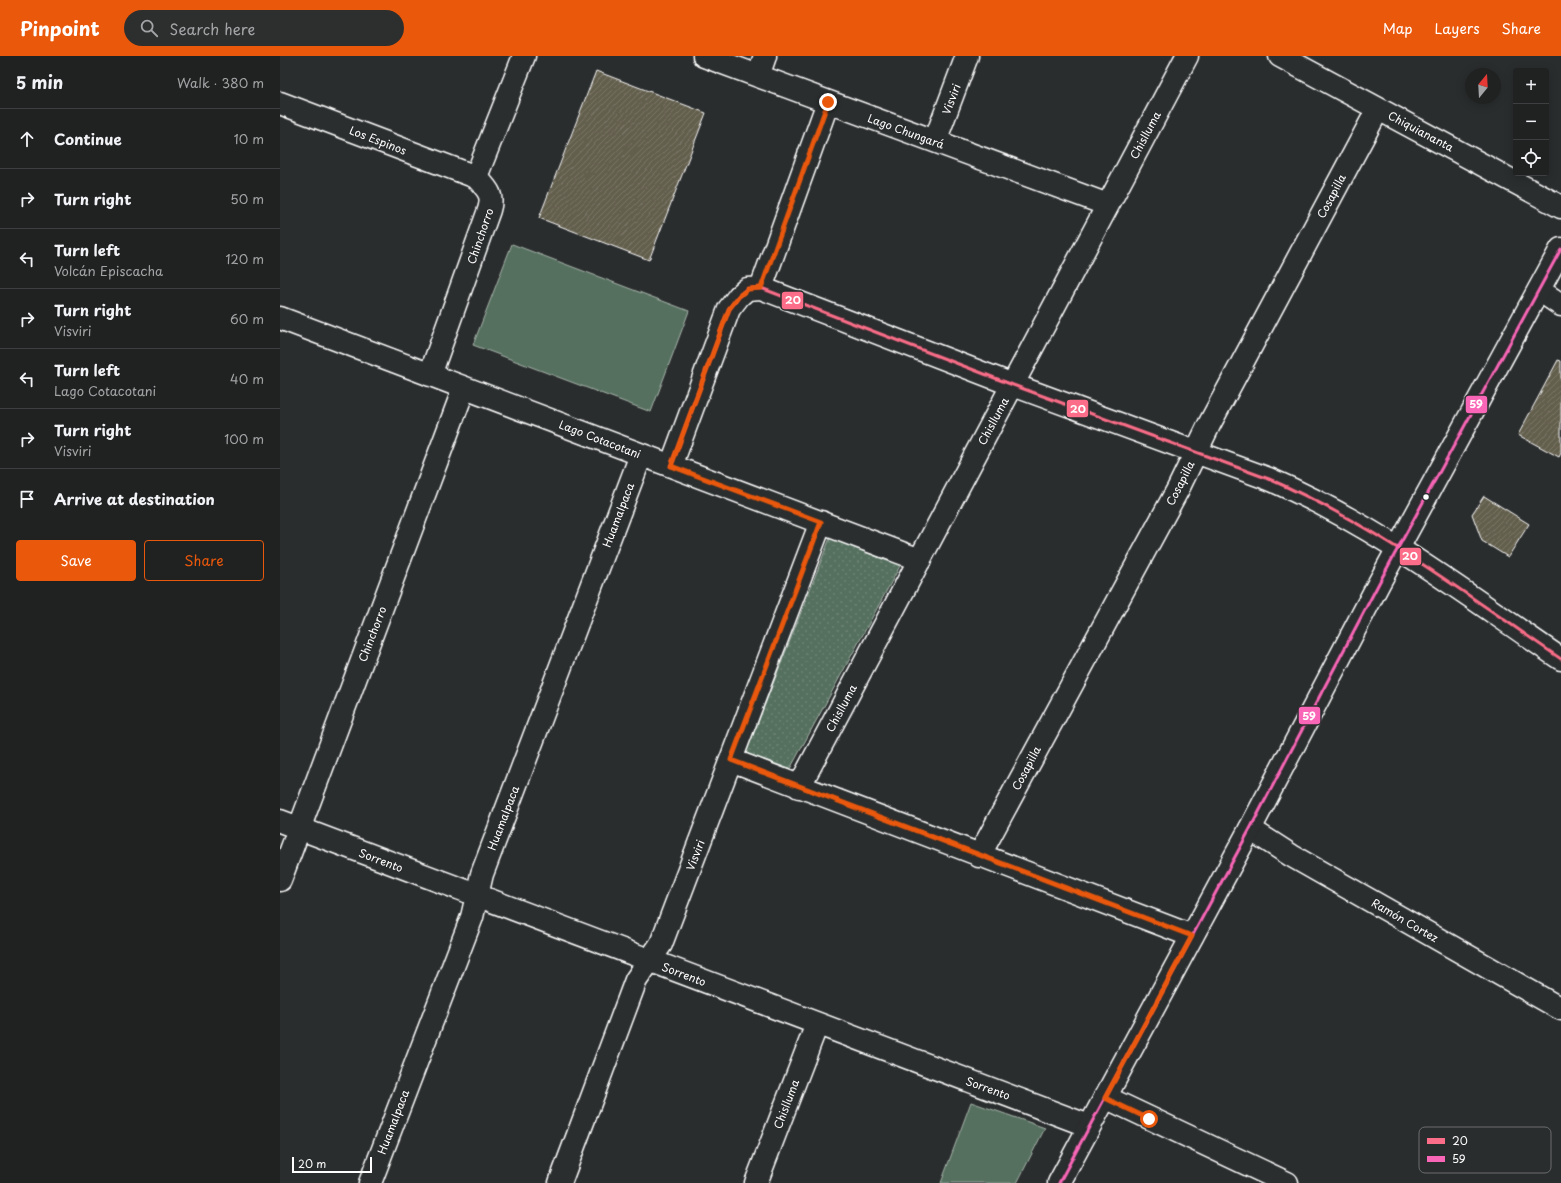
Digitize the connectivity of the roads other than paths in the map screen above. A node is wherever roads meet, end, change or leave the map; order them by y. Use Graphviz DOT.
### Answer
graph roads {
  1 [pos="524,56"];
  2 [pos="704,56"];
  3 [pos="765,56"];
  4 [pos="967,56"];
  5 [pos="1187,56"];
  6 [pos="1280,56"];
  7 [pos="758,76"];
  8 [pos="828,102"];
  9 [pos="280,103"];
  10 [pos="1378,109"];
  11 [pos="935,141"];
  12 [pos="476,177"];
  13 [pos="1108,205"];
  14 [pos="1561,207"];
  15 [pos="1561,249"];
  16 [pos="761,288"];
  17 [pos="1539,290"];
  18 [pos="1561,305"];
  19 [pos="282,324"];
  20 [pos="430,375"];
  21 [pos="1013,385"];
  22 [pos="464,388"];
  23 [pos="1195,452"];
  24 [pos="641,455"];
  25 [pos="671,466"];
  26 [pos="821,522"];
  27 [pos="1398,548"];
  28 [pos="920,560"];
  29 [pos="1561,659"];
  30 [pos="731,760"];
  31 [pos="799,787"];
  32 [pos="290,825"];
  33 [pos="1250,829"];
  34 [pos="979,856"];
  35 [pos="280,880"];
  36 [pos="477,896"];
  37 [pos="1192,936"];
  38 [pos="649,961"];
  39 [pos="1561,1009"];
  40 [pos="816,1024"];
  41 [pos="1105,1098"];
  42 [pos="1089,1126"];
  43 [pos="370,1183"];
  44 [pos="560,1183"];
  45 [pos="756,1183"];
  46 [pos="1059,1183"];
  47 [pos="1287,1183"];
  1 -- 12 [label="street"];
  2 -- 7 [label="street, Lago Chungará"];
  3 -- 7 [label="street"];
  4 -- 11 [label="street, Visviri"];
  5 -- 13 [label="street, Chislluma"];
  6 -- 10 [label="street, Chiquiananta"];
  7 -- 8 [label="street, Lago Chungará"];
  8 -- 11 [label="street, Lago Chungará"];
  8 -- 16 [label="street"];
  9 -- 12 [label="street, Los Espinos"];
  10 -- 14 [label="street, Chiquiananta"];
  10 -- 23 [label="street, Cosapilla"];
  11 -- 13 [label="street, Lago Chungará"];
  12 -- 20 [label="street, Chinchorro"];
  13 -- 21 [label="street, Chislluma"];
  15 -- 17 [label="street"];
  16 -- 21 [label="street"];
  16 -- 25 [label="street"];
  17 -- 18 [label="street"];
  17 -- 27 [label="street"];
  19 -- 20 [label="street, Lago Cotacotani"];
  20 -- 22 [label="street, Lago Cotacotani"];
  21 -- 23 [label="street"];
  21 -- 28 [label="street, Chislluma"];
  22 -- 24 [label="street, Lago Cotacotani"];
  22 -- 32 [label="street, Chinchorro"];
  23 -- 27 [label="street"];
  23 -- 34 [label="street, Cosapilla"];
  24 -- 25 [label="street, Lago Cotacotani"];
  24 -- 36 [label="street, Huamalpaca"];
  25 -- 26 [label="street, Lago Cotacotani"];
  26 -- 28 [label="street, Lago Cotacotani"];
  26 -- 30 [label="street, Visviri"];
  27 -- 29 [label="street"];
  27 -- 33 [label="street"];
  28 -- 31 [label="street, Chislluma"];
  30 -- 31 [label="street"];
  30 -- 38 [label="street, Visviri"];
  31 -- 34 [label="street"];
  32 -- 35 [label="street, Chinchorro"];
  32 -- 36 [label="street, Sorrento"];
  33 -- 37 [label="street"];
  33 -- 39 [label="street, Ramón Cortez"];
  34 -- 37 [label="street"];
  36 -- 38 [label="street, Sorrento"];
  36 -- 43 [label="street, Huamalpaca"];
  37 -- 41 [label="street"];
  38 -- 40 [label="street, Sorrento"];
  38 -- 44 [label="street, Visviri"];
  40 -- 42 [label="street, Sorrento"];
  40 -- 45 [label="street, Chislluma"];
  41 -- 42 [label="street"];
  41 -- 47 [label="street"];
  42 -- 46 [label="street"];
}
